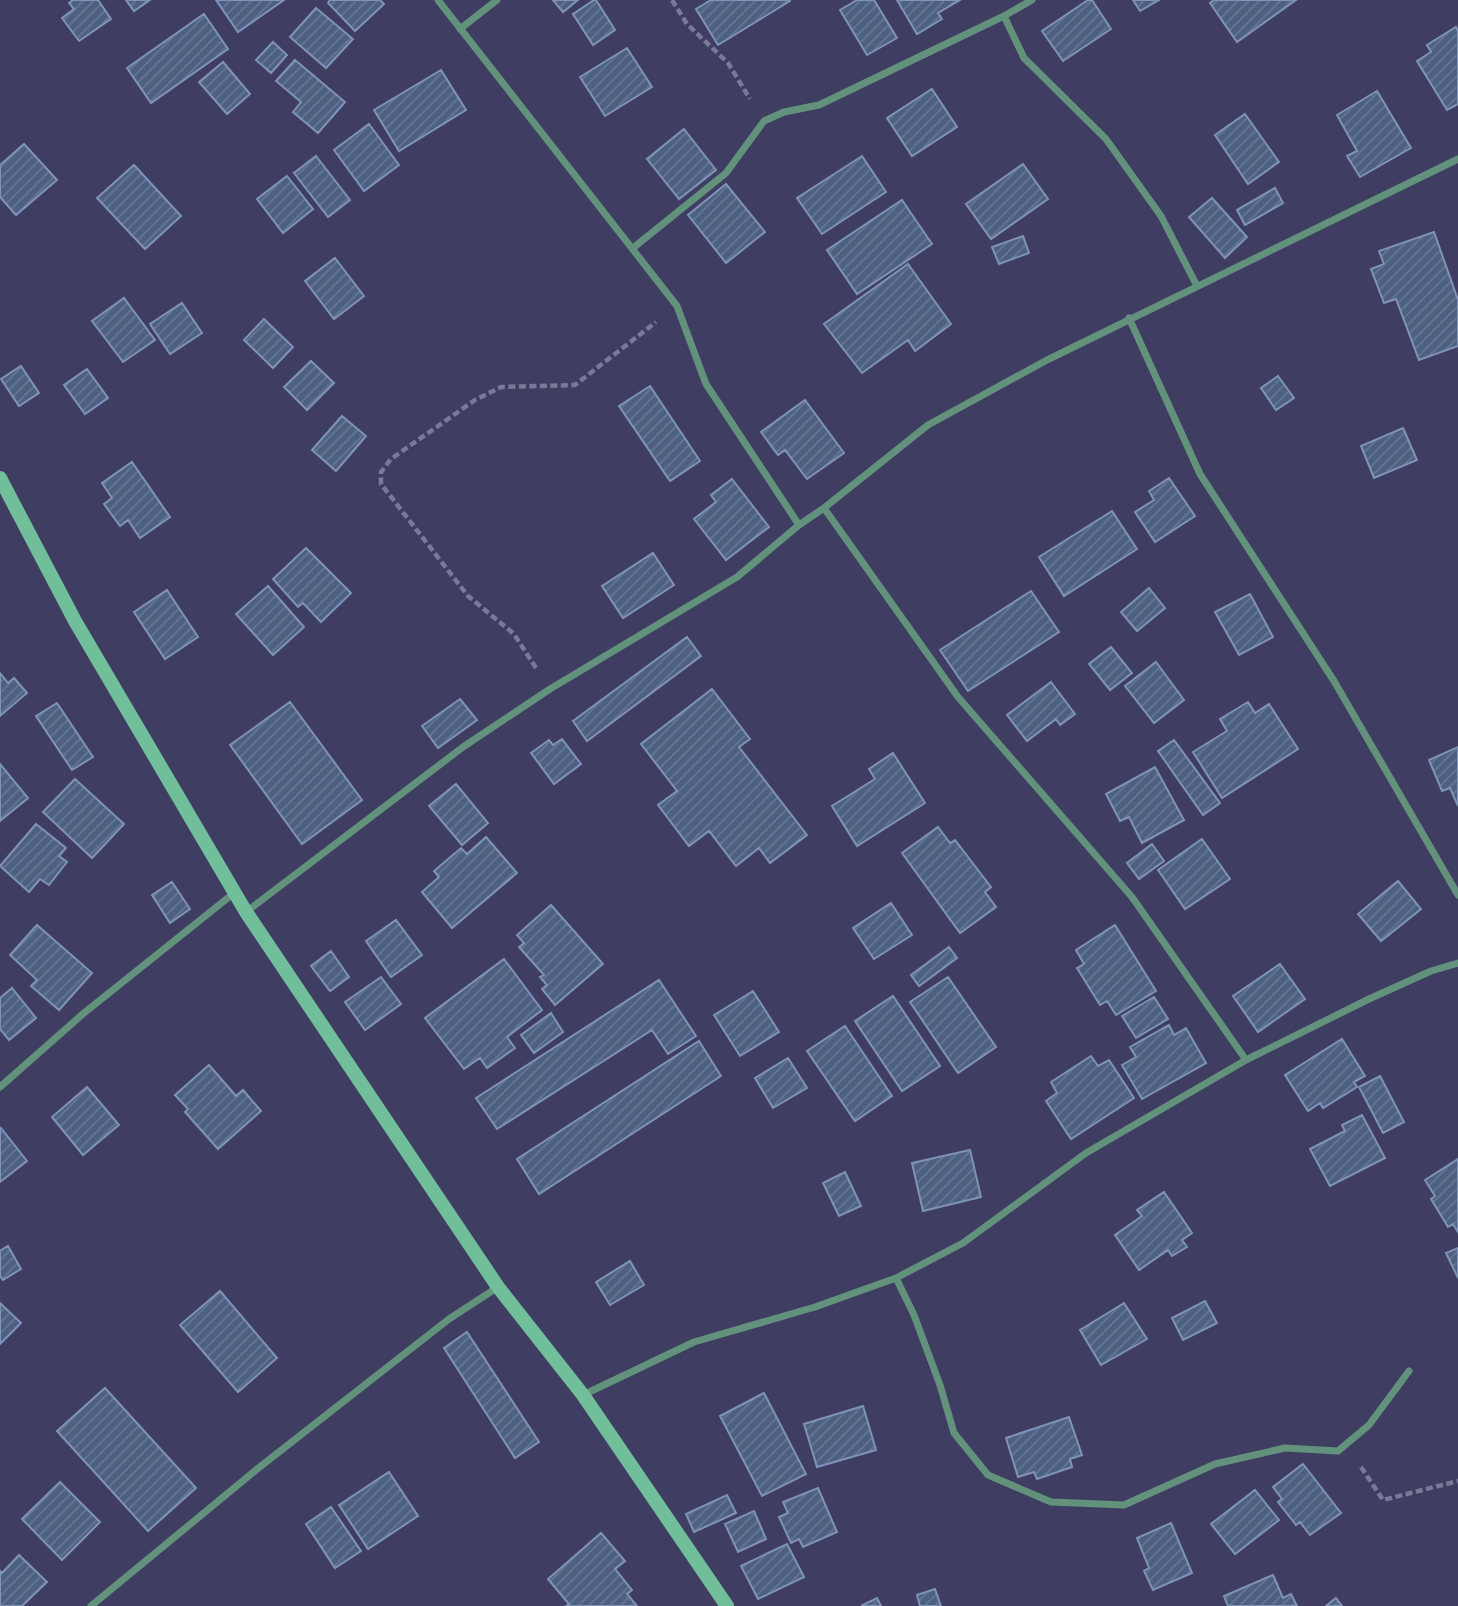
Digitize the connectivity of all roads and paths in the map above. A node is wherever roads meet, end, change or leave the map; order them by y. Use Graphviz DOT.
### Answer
graph roads {
  1 [pos="438,0"];
  2 [pos="497,0"];
  3 [pos="672,0"];
  4 [pos="1032,0"];
  5 [pos="1004,16"];
  6 [pos="460,29"];
  7 [pos="764,121"];
  8 [pos="1458,159"];
  9 [pos="633,248"];
  10 [pos="1197,286"];
  11 [pos="677,306"];
  12 [pos="1129,318"];
  13 [pos="0,478"];
  14 [pos="824,508"];
  15 [pos="799,525"];
  16 [pos="550,689"];
  17 [pos="235,892"];
  18 [pos="1458,895"];
  19 [pos="246,912"];
  20 [pos="1458,963"];
  21 [pos="1246,1060"];
  22 [pos="0,1087"];
  23 [pos="896,1278"];
  24 [pos="498,1287"];
  25 [pos="1409,1371"];
  26 [pos="583,1395"];
  27 [pos="1338,1451"];
  28 [pos="1458,1481"];
  29 [pos="91,1606"];
  30 [pos="727,1606"];
  1 -- 6 [label="street"];
  2 -- 6 [label="street"];
  3 -- 7 [label="path"];
  4 -- 5 [label="street"];
  5 -- 7 [label="street"];
  5 -- 10 [label="street"];
  6 -- 9 [label="street"];
  7 -- 9 [label="street"];
  8 -- 10 [label="street"];
  9 -- 11 [label="street"];
  10 -- 12 [label="street"];
  11 -- 15 [label="street"];
  11 -- 16 [label="path"];
  12 -- 14 [label="street"];
  12 -- 18 [label="street"];
  13 -- 17 [label="street"];
  14 -- 15 [label="street"];
  14 -- 21 [label="street"];
  15 -- 16 [label="street"];
  16 -- 19 [label="street"];
  17 -- 19 [label="street"];
  17 -- 22 [label="street"];
  19 -- 24 [label="street"];
  20 -- 21 [label="street"];
  21 -- 23 [label="street"];
  23 -- 26 [label="street"];
  23 -- 27 [label="street"];
  24 -- 26 [label="street"];
  24 -- 29 [label="street"];
  25 -- 27 [label="street"];
  26 -- 30 [label="street"];
  27 -- 28 [label="path"];
}
